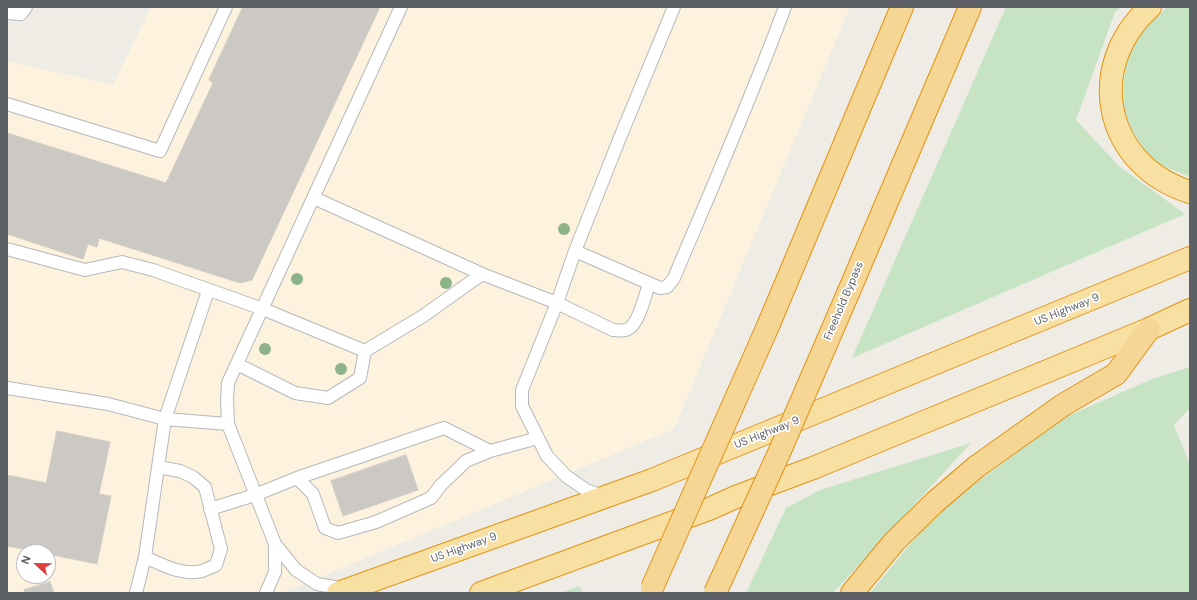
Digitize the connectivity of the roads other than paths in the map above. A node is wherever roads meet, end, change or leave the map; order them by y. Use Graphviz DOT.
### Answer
graph roads {
  1 [pos="26,7"];
  2 [pos="226,7"];
  3 [pos="401,7"];
  4 [pos="674,7"];
  5 [pos="785,7"];
  6 [pos="902,7"];
  7 [pos="970,7"];
  8 [pos="1150,7"];
  9 [pos="7,13"];
  10 [pos="7,104"];
  11 [pos="1190,192"];
  12 [pos="314,198"];
  13 [pos="7,248"];
  14 [pos="575,251"];
  15 [pos="1190,258"];
  16 [pos="482,274"];
  17 [pos="649,284"];
  18 [pos="208,291"];
  19 [pos="557,303"];
  20 [pos="263,309"];
  21 [pos="1190,311"];
  22 [pos="1149,329"];
  23 [pos="365,351"];
  24 [pos="237,364"];
  25 [pos="7,388"];
  26 [pos="164,419"];
  27 [pos="228,424"];
  28 [pos="538,438"];
  29 [pos="490,450"];
  30 [pos="158,467"];
  31 [pos="297,478"];
  32 [pos="255,495"];
  33 [pos="604,497"];
  34 [pos="210,509"];
  35 [pos="275,544"];
  36 [pos="145,557"];
  37 [pos="650,590"];
  38 [pos="343,591"];
  39 [pos="136,593"];
  40 [pos="266,593"];
  41 [pos="481,593"];
  42 [pos="715,593"];
  43 [pos="852,593"];
  1 -- 9 [label="lane"];
  2 -- 10 [label="lane"];
  3 -- 12 [label="lane"];
  4 -- 14 [label="lane"];
  5 -- 17 [label="lane"];
  6 -- 37 [label="highway, bridge"];
  7 -- 42 [label="highway, Freehold Bypass, bridge"];
  8 -- 11 [label="highway"];
  12 -- 16 [label="lane"];
  12 -- 20 [label="lane"];
  13 -- 18 [label="lane"];
  14 -- 17 [label="lane"];
  14 -- 19 [label="lane"];
  15 -- 33 [label="highway, US Highway 9"];
  16 -- 19 [label="lane"];
  16 -- 23 [label="lane"];
  17 -- 19 [label="lane"];
  18 -- 20 [label="lane"];
  18 -- 26 [label="lane"];
  19 -- 28 [label="lane"];
  20 -- 23 [label="lane"];
  20 -- 24 [label="lane"];
  21 -- 22 [label="highway"];
  22 -- 41 [label="highway"];
  22 -- 43 [label="highway"];
  23 -- 24 [label="lane"];
  24 -- 27 [label="lane"];
  25 -- 26 [label="lane"];
  26 -- 27 [label="lane"];
  26 -- 30 [label="lane"];
  27 -- 32 [label="lane"];
  28 -- 29 [label="lane"];
  28 -- 33 [label="lane"];
  29 -- 31 [label="lane"];
  29 -- 31 [label="lane"];
  30 -- 34 [label="lane"];
  30 -- 36 [label="lane"];
  31 -- 32 [label="lane"];
  32 -- 34 [label="lane"];
  32 -- 35 [label="lane"];
  33 -- 38 [label="highway, US Highway 9"];
  34 -- 36 [label="lane"];
  35 -- 38 [label="lane"];
  35 -- 40 [label="lane"];
  36 -- 39 [label="lane"];
}
